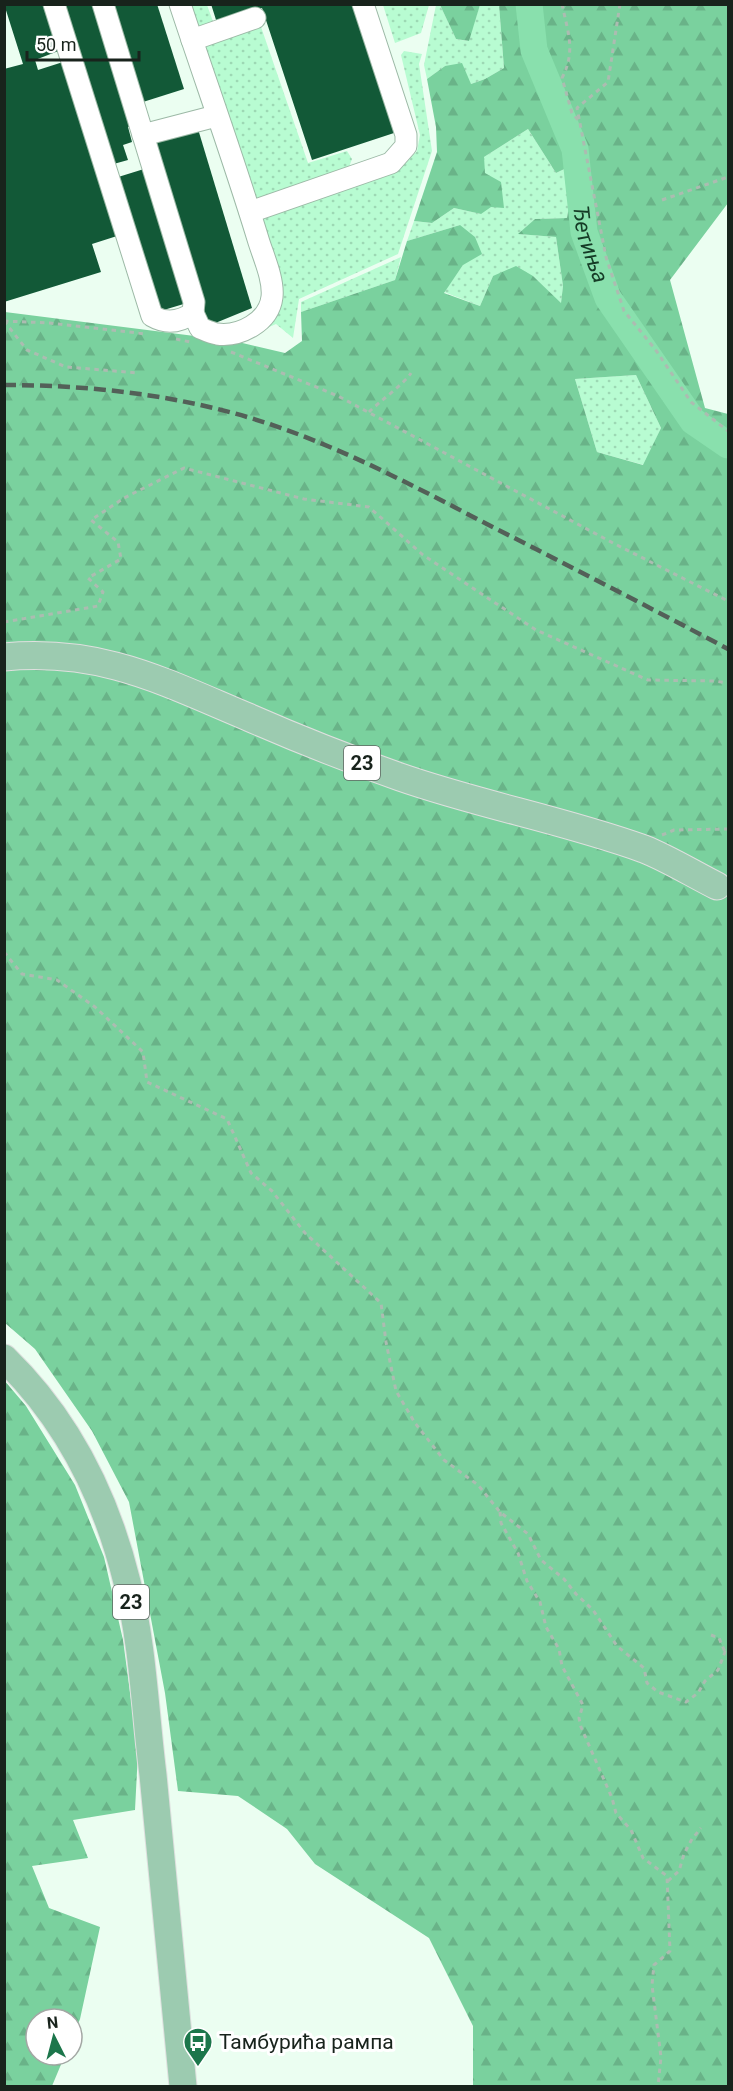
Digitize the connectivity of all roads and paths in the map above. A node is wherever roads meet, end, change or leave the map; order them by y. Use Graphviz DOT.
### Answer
graph roads {
  1 [pos="54,4"];
  2 [pos="103,4"];
  3 [pos="180,4"];
  4 [pos="363,4"];
  5 [pos="562,4"];
  6 [pos="620,4"];
  7 [pos="255,18"];
  8 [pos="192,40"];
  9 [pos="216,116"];
  10 [pos="580,122"];
  11 [pos="143,135"];
  12 [pos="729,177"];
  13 [pos="662,200"];
  14 [pos="250,212"];
  15 [pos="193,313"];
  16 [pos="4,321"];
  17 [pos="154,335"];
  18 [pos="165,336"];
  19 [pos="198,344"];
  20 [pos="230,352"];
  21 [pos="139,373"];
  22 [pos="411,373"];
  23 [pos="369,412"];
  24 [pos="729,432"];
  25 [pos="729,601"];
  26 [pos="4,622"];
  27 [pos="4,657"];
  28 [pos="729,683"];
  29 [pos="729,830"];
  30 [pos="634,846"];
  31 [pos="717,886"];
  32 [pos="4,952"];
  33 [pos="4,1358"];
  34 [pos="500,1512"];
  35 [pos="711,1635"];
  36 [pos="727,1652"];
  37 [pos="701,1828"];
  38 [pos="668,1881"];
  39 [pos="183,2086"];
  40 [pos="658,2086"];
  1 -- 15 [label="lane"];
  2 -- 11 [label="lane"];
  3 -- 8 [label="lane"];
  4 -- 14 [label="lane"];
  5 -- 10 [label="path"];
  6 -- 10 [label="path"];
  7 -- 8 [label="lane"];
  8 -- 9 [label="lane"];
  9 -- 11 [label="lane"];
  9 -- 14 [label="lane"];
  10 -- 24 [label="path"];
  11 -- 15 [label="lane"];
  12 -- 13 [label="path"];
  14 -- 15 [label="lane"];
  16 -- 17 [label="path"];
  16 -- 21 [label="path"];
  18 -- 19 [label="path"];
  20 -- 23 [label="path"];
  22 -- 23 [label="path"];
  23 -- 25 [label="path"];
  26 -- 28 [label="path"];
  27 -- 30 [label="main road, 23"];
  29 -- 30 [label="path"];
  30 -- 31 [label="main road, 23"];
  32 -- 34 [label="path"];
  33 -- 39 [label="main road, 23"];
  34 -- 36 [label="path"];
  34 -- 38 [label="path"];
  35 -- 36 [label="path"];
  37 -- 38 [label="path"];
  38 -- 40 [label="path"];
}
